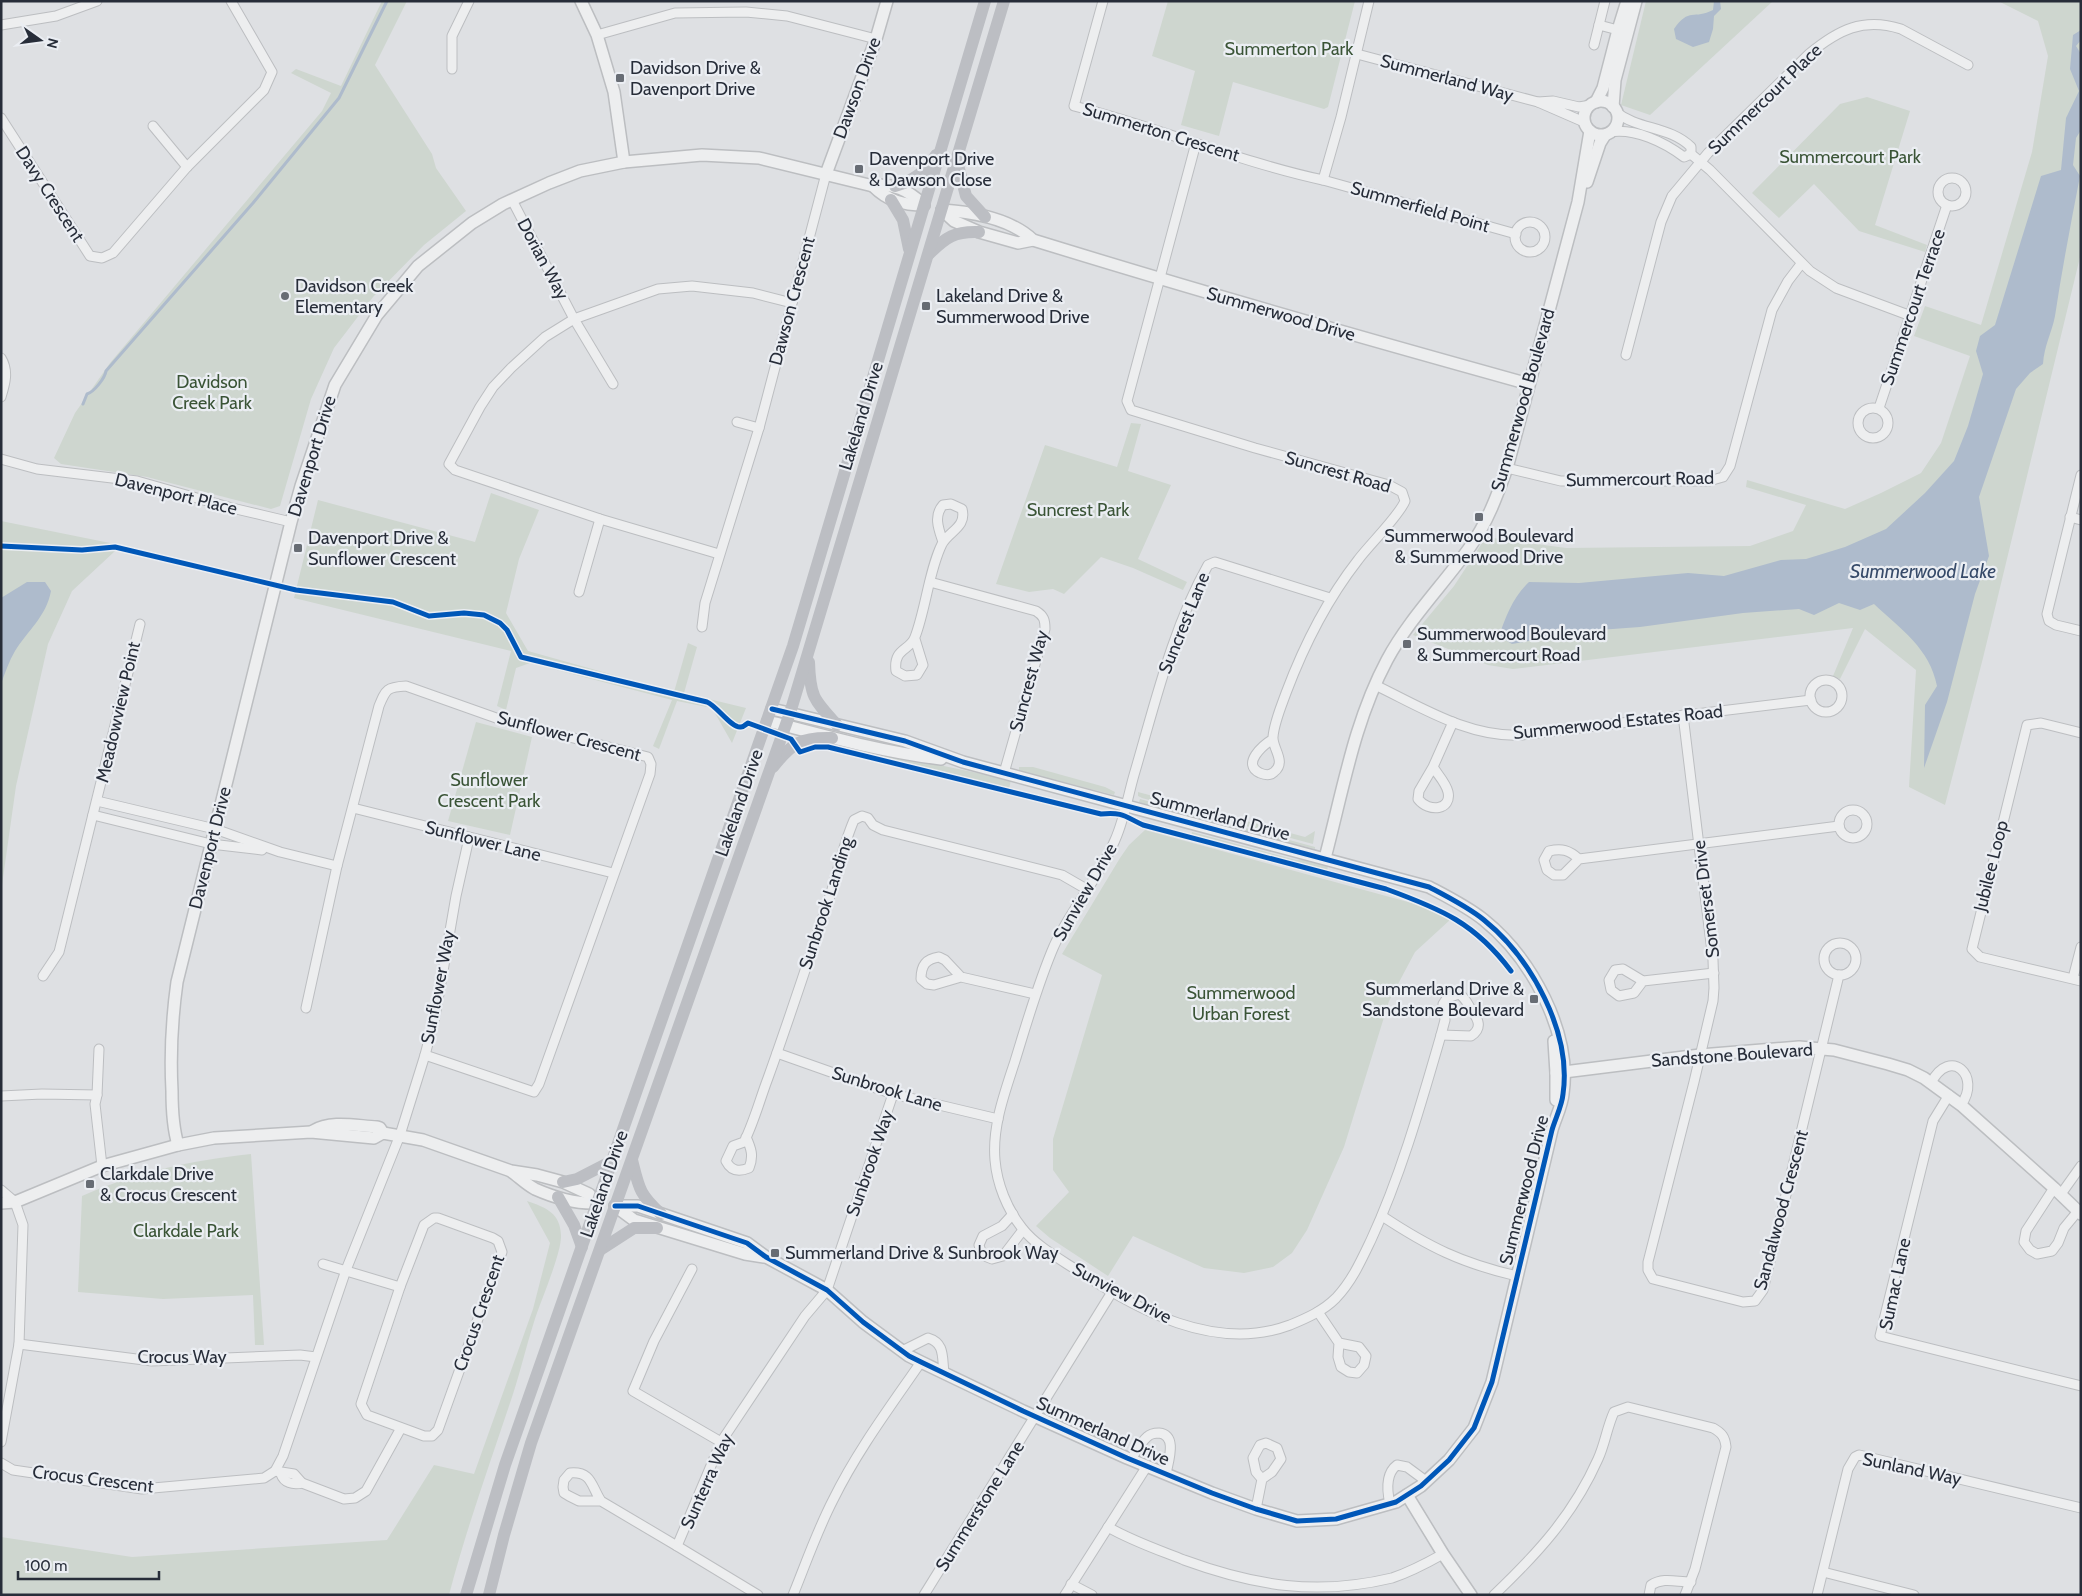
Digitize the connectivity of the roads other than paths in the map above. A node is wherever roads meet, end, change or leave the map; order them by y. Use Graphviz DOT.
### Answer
graph roads {
  1 [pos="97,1"];
  2 [pos="231,1"];
  3 [pos="469,1"];
  4 [pos="581,1"];
  5 [pos="887,1"];
  6 [pos="985,1"];
  7 [pos="1004,1"];
  8 [pos="1103,1"];
  9 [pos="1369,1"];
  10 [pos="1605,1"];
  11 [pos="1627,1"];
  12 [pos="1636,1"];
  13 [pos="80,4"];
  14 [pos="1599,24"];
  15 [pos="1,26"];
  16 [pos="1618,30"];
  17 [pos="597,35"];
  18 [pos="876,39"];
  19 [pos="1594,45"];
  20 [pos="1357,54"];
  21 [pos="1968,65"];
  22 [pos="452,69"];
  23 [pos="1538,102"];
  24 [pos="1593,103"];
  25 [pos="1615,110"];
  26 [pos="1,118"];
  27 [pos="153,126"];
  28 [pos="1587,127"];
  29 [pos="1608,134"];
  30 [pos="943,142"];
  31 [pos="1196,143"];
  32 [pos="1691,154"];
  33 [pos="956,160"];
  34 [pos="624,162"];
  35 [pos="1700,162"];
  36 [pos="937,164"];
  37 [pos="187,167"];
  38 [pos="952,173"];
  39 [pos="826,174"];
  40 [pos="1323,180"];
  41 [pos="872,186"];
  42 [pos="895,186"];
  43 [pos="937,192"];
  44 [pos="512,200"];
  45 [pos="891,200"];
  46 [pos="1578,202"];
  47 [pos="924,205"];
  48 [pos="1947,205"];
  49 [pos="942,210"];
  50 [pos="986,217"];
  51 [pos="928,222"];
  52 [pos="979,232"];
  53 [pos="1516,234"];
  54 [pos="1033,240"];
  55 [pos="910,254"];
  56 [pos="928,256"];
  57 [pos="1802,264"];
  58 [pos="1161,280"];
  59 [pos="792,303"];
  60 [pos="1911,316"];
  61 [pos="574,318"];
  62 [pos="1626,355"];
  63 [pos="1,358"];
  64 [pos="613,384"];
  65 [pos="1529,384"];
  66 [pos="1,397"];
  67 [pos="1879,408"];
  68 [pos="737,422"];
  69 [pos="759,428"];
  70 [pos="1,459"];
  71 [pos="1507,468"];
  72 [pos="2081,475"];
  73 [pos="2070,517"];
  74 [pos="600,518"];
  75 [pos="2081,520"];
  76 [pos="292,522"];
  77 [pos="943,542"];
  78 [pos="719,554"];
  79 [pos="930,582"];
  80 [pos="579,592"];
  81 [pos="1330,598"];
  82 [pos="140,624"];
  83 [pos="702,627"];
  84 [pos="2081,631"];
  85 [pos="915,639"];
  86 [pos="809,652"];
  87 [pos="1375,685"];
  88 [pos="1811,700"];
  89 [pos="770,715"];
  90 [pos="1684,715"];
  91 [pos="788,719"];
  92 [pos="1453,722"];
  93 [pos="837,725"];
  94 [pos="2081,734"];
  95 [pos="832,738"];
  96 [pos="1273,739"];
  97 [pos="963,762"];
  98 [pos="1433,767"];
  99 [pos="768,773"];
  100 [pos="1004,773"];
  101 [pos="97,801"];
  102 [pos="1125,806"];
  103 [pos="353,808"];
  104 [pos="94,815"];
  105 [pos="1838,826"];
  106 [pos="215,829"];
  107 [pos="469,838"];
  108 [pos="1699,843"];
  109 [pos="211,844"];
  110 [pos="280,852"];
  111 [pos="1325,858"];
  112 [pos="1579,859"];
  113 [pos="338,866"];
  114 [pos="613,873"];
  115 [pos="1088,890"];
  116 [pos="2081,947"];
  117 [pos="1714,973"];
  118 [pos="1839,975"];
  119 [pos="43,976"];
  120 [pos="960,977"];
  121 [pos="2077,979"];
  122 [pos="1643,981"];
  123 [pos="1035,994"];
  124 [pos="306,1008"];
  125 [pos="1441,1035"];
  126 [pos="1822,1048"];
  127 [pos="99,1049"];
  128 [pos="777,1053"];
  129 [pos="425,1055"];
  130 [pos="1700,1055"];
  131 [pos="1560,1072"];
  132 [pos="1694,1082"];
  133 [pos="1932,1083"];
  134 [pos="894,1094"];
  135 [pos="98,1095"];
  136 [pos="1,1096"];
  137 [pos="1949,1096"];
  138 [pos="1961,1105"];
  139 [pos="998,1119"];
  140 [pos="400,1135"];
  141 [pos="746,1137"];
  142 [pos="178,1146"];
  143 [pos="632,1160"];
  144 [pos="612,1161"];
  145 [pos="102,1166"];
  146 [pos="2081,1166"];
  147 [pos="511,1171"];
  148 [pos="563,1182"];
  149 [pos="615,1188"];
  150 [pos="1,1190"];
  151 [pos="2058,1191"];
  152 [pos="558,1196"];
  153 [pos="15,1202"];
  154 [pos="1,1203"];
  155 [pos="597,1203"];
  156 [pos="615,1206"];
  157 [pos="2079,1213"];
  158 [pos="661,1214"];
  159 [pos="1013,1214"];
  160 [pos="1382,1216"];
  161 [pos="599,1218"];
  162 [pos="658,1228"];
  163 [pos="1023,1230"];
  164 [pos="582,1247"];
  165 [pos="600,1250"];
  166 [pos="766,1257"];
  167 [pos="323,1264"];
  168 [pos="692,1269"];
  169 [pos="346,1270"];
  170 [pos="1517,1276"];
  171 [pos="400,1287"];
  172 [pos="826,1290"];
  173 [pos="1112,1292"];
  174 [pos="1318,1312"];
  175 [pos="1508,1314"];
  176 [pos="1340,1343"];
  177 [pos="19,1344"];
  178 [pos="902,1351"];
  179 [pos="316,1357"];
  180 [pos="921,1362"];
  181 [pos="944,1373"];
  182 [pos="2081,1386"];
  183 [pos="1036,1417"];
  184 [pos="401,1428"];
  185 [pos="1,1442"];
  186 [pos="721,1442"];
  187 [pos="1130,1459"];
  188 [pos="1,1463"];
  189 [pos="1147,1466"];
  190 [pos="278,1472"];
  191 [pos="1166,1474"];
  192 [pos="1262,1479"];
  193 [pos="1426,1481"];
  194 [pos="1407,1495"];
  195 [pos="601,1501"];
  196 [pos="1390,1504"];
  197 [pos="2081,1508"];
  198 [pos="1256,1509"];
  199 [pos="1108,1527"];
  200 [pos="678,1546"];
  201 [pos="1443,1554"];
  202 [pos="1823,1572"];
  203 [pos="1691,1582"];
  204 [pos="1072,1584"];
  205 [pos="466,1595"];
  206 [pos="489,1595"];
  207 [pos="758,1595"];
  208 [pos="793,1595"];
  209 [pos="924,1595"];
  210 [pos="1065,1595"];
  211 [pos="1092,1595"];
  212 [pos="1471,1595"];
  213 [pos="1494,1595"];
  214 [pos="1649,1595"];
  215 [pos="1685,1595"];
  216 [pos="1817,1595"];
  217 [pos="1914,1595"];
  1 -- 13 [label="street"];
  2 -- 37 [label="street, Davy Crescent"];
  3 -- 22 [label="street"];
  4 -- 17 [label="street"];
  5 -- 18 [label="street, Dawson Drive"];
  6 -- 30 [label="main road, Lakeland Drive"];
  7 -- 33 [label="main road, Lakeland Drive"];
  8 -- 31 [label="street, Summerton Crescent"];
  9 -- 20 [label="street"];
  10 -- 14 [label="street"];
  11 -- 16 [label="street"];
  12 -- 25 [label="street"];
  13 -- 15 [label="street"];
  14 -- 16 [label="street"];
  14 -- 19 [label="street"];
  16 -- 24 [label="street"];
  17 -- 18 [label="street"];
  17 -- 34 [label="street"];
  18 -- 39 [label="street, Dawson Drive"];
  20 -- 23 [label="street, Summerland Way"];
  20 -- 40 [label="street"];
  21 -- 35 [label="street, Summercourt Place"];
  23 -- 24 [label="street, Summerland Way"];
  23 -- 28 [label="street, Summerland Way"];
  24 -- 25 [label="street"];
  24 -- 28 [label="street"];
  25 -- 29 [label="street"];
  25 -- 32 [label="street"];
  26 -- 37 [label="street, Davy Crescent"];
  27 -- 37 [label="street"];
  28 -- 29 [label="street"];
  28 -- 46 [label="street, Summerwood Boulevard"];
  29 -- 32 [label="street"];
  29 -- 46 [label="street, Summerwood Boulevard"];
  30 -- 36 [label="main road, Lakeland Drive"];
  30 -- 42 [label="main road"];
  31 -- 40 [label="street, Summerton Crescent"];
  31 -- 58 [label="street"];
  32 -- 35 [label="street"];
  33 -- 38 [label="main road, Lakeland Drive"];
  33 -- 50 [label="main road"];
  34 -- 39 [label="street, Davenport Drive"];
  34 -- 44 [label="street, Davenport Drive"];
  35 -- 57 [label="street"];
  35 -- 62 [label="street, Summercourt Place"];
  36 -- 43 [label="main road"];
  36 -- 47 [label="main road, Lakeland Drive"];
  38 -- 43 [label="main road"];
  38 -- 49 [label="main road, Lakeland Drive"];
  39 -- 41 [label="street, Davenport Drive"];
  39 -- 59 [label="street, Dawson Crescent"];
  40 -- 53 [label="street, Summerfield Point"];
  41 -- 42 [label="street, Davenport Drive"];
  41 -- 45 [label="street, Davenport Drive"];
  42 -- 47 [label="street"];
  43 -- 47 [label="main road"];
  43 -- 49 [label="main road"];
  44 -- 61 [label="street, Dorian Way"];
  44 -- 76 [label="street, Davenport Drive"];
  45 -- 47 [label="street, Davenport Drive"];
  45 -- 55 [label="main road"];
  46 -- 65 [label="street, Summerwood Boulevard"];
  47 -- 51 [label="main road"];
  47 -- 55 [label="main road, Lakeland Drive"];
  48 -- 60 [label="street, Summercourt Terrace"];
  49 -- 50 [label="street, Summerwood Drive"];
  49 -- 51 [label="main road"];
  49 -- 52 [label="street, Summerwood Drive"];
  49 -- 56 [label="main road, Lakeland Drive"];
  50 -- 54 [label="street, Summerwood Drive"];
  51 -- 55 [label="main road"];
  51 -- 56 [label="main road"];
  52 -- 54 [label="street, Summerwood Drive"];
  52 -- 56 [label="main road"];
  54 -- 58 [label="street, Summerwood Drive"];
  55 -- 89 [label="main road, Lakeland Drive"];
  56 -- 86 [label="main road, Lakeland Drive"];
  57 -- 60 [label="street"];
  57 -- 71 [label="street, Summercourt Road"];
  58 -- 65 [label="street, Summerwood Drive"];
  58 -- 81 [label="street, Suncrest Road"];
  59 -- 61 [label="street, Dorian Way"];
  59 -- 69 [label="street, Dawson Crescent"];
  60 -- 67 [label="street, Summercourt Terrace"];
  61 -- 64 [label="street, Dorian Way"];
  61 -- 74 [label="street, Dorian Way"];
  63 -- 66 [label="street"];
  65 -- 71 [label="street, Summerwood Boulevard"];
  68 -- 69 [label="street"];
  69 -- 78 [label="street, Dawson Crescent"];
  70 -- 76 [label="street, Davenport Place"];
  71 -- 87 [label="street, Summerwood Boulevard"];
  72 -- 73 [label="street"];
  73 -- 75 [label="street"];
  73 -- 84 [label="street"];
  74 -- 78 [label="street"];
  74 -- 80 [label="street"];
  76 -- 106 [label="street, Davenport Drive"];
  77 -- 79 [label="street"];
  78 -- 83 [label="street, Dawson Crescent"];
  79 -- 85 [label="street"];
  79 -- 100 [label="street, Suncrest Way"];
  81 -- 96 [label="street, Suncrest Road"];
  81 -- 102 [label="street, Suncrest Lane"];
  82 -- 101 [label="street, Meadowview Point"];
  86 -- 91 [label="main road, Lakeland Drive"];
  86 -- 93 [label="main road"];
  87 -- 92 [label="street, Summerwood Estates Road"];
  87 -- 111 [label="street, Summerwood Boulevard"];
  88 -- 90 [label="street, Summerwood Estates Road"];
  89 -- 91 [label="street, Summerland Drive"];
  89 -- 144 [label="main road, Lakeland Drive"];
  90 -- 92 [label="street, Summerwood Estates Road"];
  90 -- 108 [label="street, Somerset Drive"];
  91 -- 93 [label="street, Summerland Drive"];
  91 -- 95 [label="street, Summerland Drive"];
  91 -- 99 [label="main road, Lakeland Drive"];
  92 -- 98 [label="street"];
  93 -- 97 [label="street, Summerland Drive"];
  94 -- 121 [label="street, Jubilee Loop"];
  95 -- 97 [label="street, Summerland Drive"];
  95 -- 99 [label="main road"];
  97 -- 100 [label="street, Summerland Drive"];
  99 -- 143 [label="main road, Lakeland Drive"];
  100 -- 102 [label="street, Summerland Drive"];
  101 -- 104 [label="street, Meadowview Point"];
  101 -- 106 [label="street, Meadowview Point"];
  102 -- 111 [label="street, Summerland Drive"];
  102 -- 115 [label="street, Sunview Drive"];
  103 -- 107 [label="street, Sunflower Lane"];
  103 -- 113 [label="street, Sunflower Crescent"];
  103 -- 114 [label="street, Sunflower Crescent"];
  104 -- 109 [label="street"];
  104 -- 119 [label="street, Meadowview Point"];
  105 -- 108 [label="street"];
  106 -- 109 [label="street, Davenport Drive"];
  106 -- 110 [label="street"];
  107 -- 114 [label="street, Sunflower Lane"];
  107 -- 129 [label="street, Sunflower Way"];
  108 -- 112 [label="street"];
  108 -- 117 [label="street, Somerset Drive"];
  109 -- 110 [label="street"];
  109 -- 142 [label="street, Davenport Drive"];
  110 -- 113 [label="street"];
  111 -- 131 [label="street, Summerland Drive"];
  113 -- 124 [label="street, Sunflower Crescent"];
  114 -- 129 [label="street, Sunflower Crescent"];
  115 -- 123 [label="street, Sunview Drive"];
  115 -- 128 [label="street, Sunbrook Landing"];
  116 -- 121 [label="street"];
  117 -- 122 [label="street"];
  117 -- 130 [label="street, Somerset Drive"];
  118 -- 126 [label="street"];
  120 -- 123 [label="street"];
  123 -- 139 [label="street, Sunview Drive"];
  125 -- 125 [label="street, Sunview Drive"];
  125 -- 160 [label="street, Sunview Drive"];
  126 -- 130 [label="street, Sandstone Boulevard"];
  126 -- 132 [label="street, Sandalwood Crescent"];
  126 -- 133 [label="street, Sandstone Boulevard"];
  127 -- 135 [label="street"];
  128 -- 134 [label="street, Sunbrook Lane"];
  128 -- 141 [label="street, Sunbrook Landing"];
  129 -- 140 [label="street, Sunflower Way"];
  130 -- 131 [label="street, Sandstone Boulevard"];
  130 -- 132 [label="street, Somerset Drive"];
  131 -- 170 [label="street, Summerwood Drive"];
  133 -- 137 [label="street, Sandstone Boulevard"];
  133 -- 138 [label="street"];
  134 -- 139 [label="street, Sunbrook Lane"];
  134 -- 172 [label="street, Sunbrook Way"];
  135 -- 136 [label="street"];
  135 -- 145 [label="street"];
  137 -- 138 [label="street, Sandstone Boulevard"];
  137 -- 182 [label="street, Sumac Lane"];
  138 -- 151 [label="street, Sandstone Boulevard"];
  139 -- 159 [label="street, Sunview Drive"];
  140 -- 142 [label="street"];
  140 -- 147 [label="street"];
  140 -- 169 [label="street"];
  142 -- 145 [label="street"];
  143 -- 149 [label="main road"];
  143 -- 156 [label="main road, Lakeland Drive"];
  143 -- 158 [label="main road"];
  144 -- 148 [label="main road"];
  144 -- 149 [label="main road"];
  144 -- 155 [label="main road, Lakeland Drive"];
  145 -- 153 [label="street"];
  146 -- 151 [label="street"];
  147 -- 148 [label="street"];
  147 -- 152 [label="street"];
  148 -- 155 [label="street"];
  149 -- 155 [label="main road"];
  149 -- 156 [label="main road"];
  150 -- 153 [label="street"];
  151 -- 157 [label="street, Sandstone Boulevard"];
  151 -- 157 [label="street"];
  152 -- 155 [label="street"];
  152 -- 164 [label="main road"];
  153 -- 154 [label="street"];
  153 -- 177 [label="street"];
  155 -- 161 [label="main road"];
  155 -- 164 [label="main road, Lakeland Drive"];
  156 -- 158 [label="street, Summerland Drive"];
  156 -- 161 [label="main road"];
  156 -- 162 [label="street, Summerland Drive"];
  156 -- 165 [label="main road, Lakeland Drive"];
  158 -- 166 [label="street, Summerland Drive"];
  159 -- 163 [label="street, Sunview Drive"];
  159 -- 163 [label="street"];
  160 -- 170 [label="street"];
  160 -- 174 [label="street, Sunview Drive"];
  161 -- 164 [label="main road"];
  161 -- 165 [label="main road"];
  162 -- 165 [label="main road"];
  162 -- 166 [label="street, Summerland Drive"];
  163 -- 173 [label="street, Sunview Drive"];
  164 -- 205 [label="main road, Lakeland Drive"];
  165 -- 206 [label="main road, Lakeland Drive"];
  166 -- 172 [label="street, Summerland Drive"];
  167 -- 169 [label="street"];
  168 -- 186 [label="street"];
  169 -- 171 [label="street"];
  169 -- 179 [label="street"];
  170 -- 175 [label="street, Summerwood Drive"];
  171 -- 184 [label="street, Crocus Crescent"];
  171 -- 184 [label="street, Crocus Crescent"];
  172 -- 178 [label="street, Summerland Drive"];
  172 -- 186 [label="street, Sunterra Way"];
  173 -- 174 [label="street, Sunview Drive"];
  173 -- 183 [label="street, Summerstone Lane"];
  174 -- 176 [label="street"];
  175 -- 193 [label="street, Summerland Drive"];
  177 -- 179 [label="street, Crocus Way"];
  177 -- 185 [label="street"];
  178 -- 180 [label="street, Summerland Drive"];
  178 -- 181 [label="street"];
  179 -- 190 [label="street"];
  180 -- 181 [label="street, Summerland Drive"];
  180 -- 208 [label="street"];
  181 -- 183 [label="street, Summerland Drive"];
  183 -- 187 [label="street, Summerland Drive"];
  183 -- 209 [label="street, Summerstone Lane"];
  184 -- 190 [label="street"];
  186 -- 200 [label="street, Sunterra Way"];
  187 -- 189 [label="street, Summerland Drive"];
  187 -- 191 [label="street, Summerland Drive"];
  188 -- 190 [label="street, Crocus Crescent"];
  189 -- 191 [label="street, Summerland Drive"];
  189 -- 199 [label="street"];
  191 -- 198 [label="street, Summerland Drive"];
  192 -- 198 [label="street"];
  193 -- 194 [label="street, Summerland Drive"];
  193 -- 196 [label="street"];
  194 -- 196 [label="street, Summerland Drive"];
  194 -- 201 [label="street"];
  195 -- 200 [label="street"];
  196 -- 198 [label="street, Summerland Drive"];
  197 -- 202 [label="street, Sunland Way"];
  199 -- 201 [label="street"];
  199 -- 204 [label="street"];
  200 -- 207 [label="street, Sunterra Way"];
  201 -- 212 [label="street"];
  202 -- 216 [label="street, Sunland Way"];
  202 -- 217 [label="street"];
  203 -- 213 [label="street"];
  203 -- 214 [label="street"];
  203 -- 215 [label="street"];
  204 -- 210 [label="street"];
  204 -- 211 [label="street"];
}
